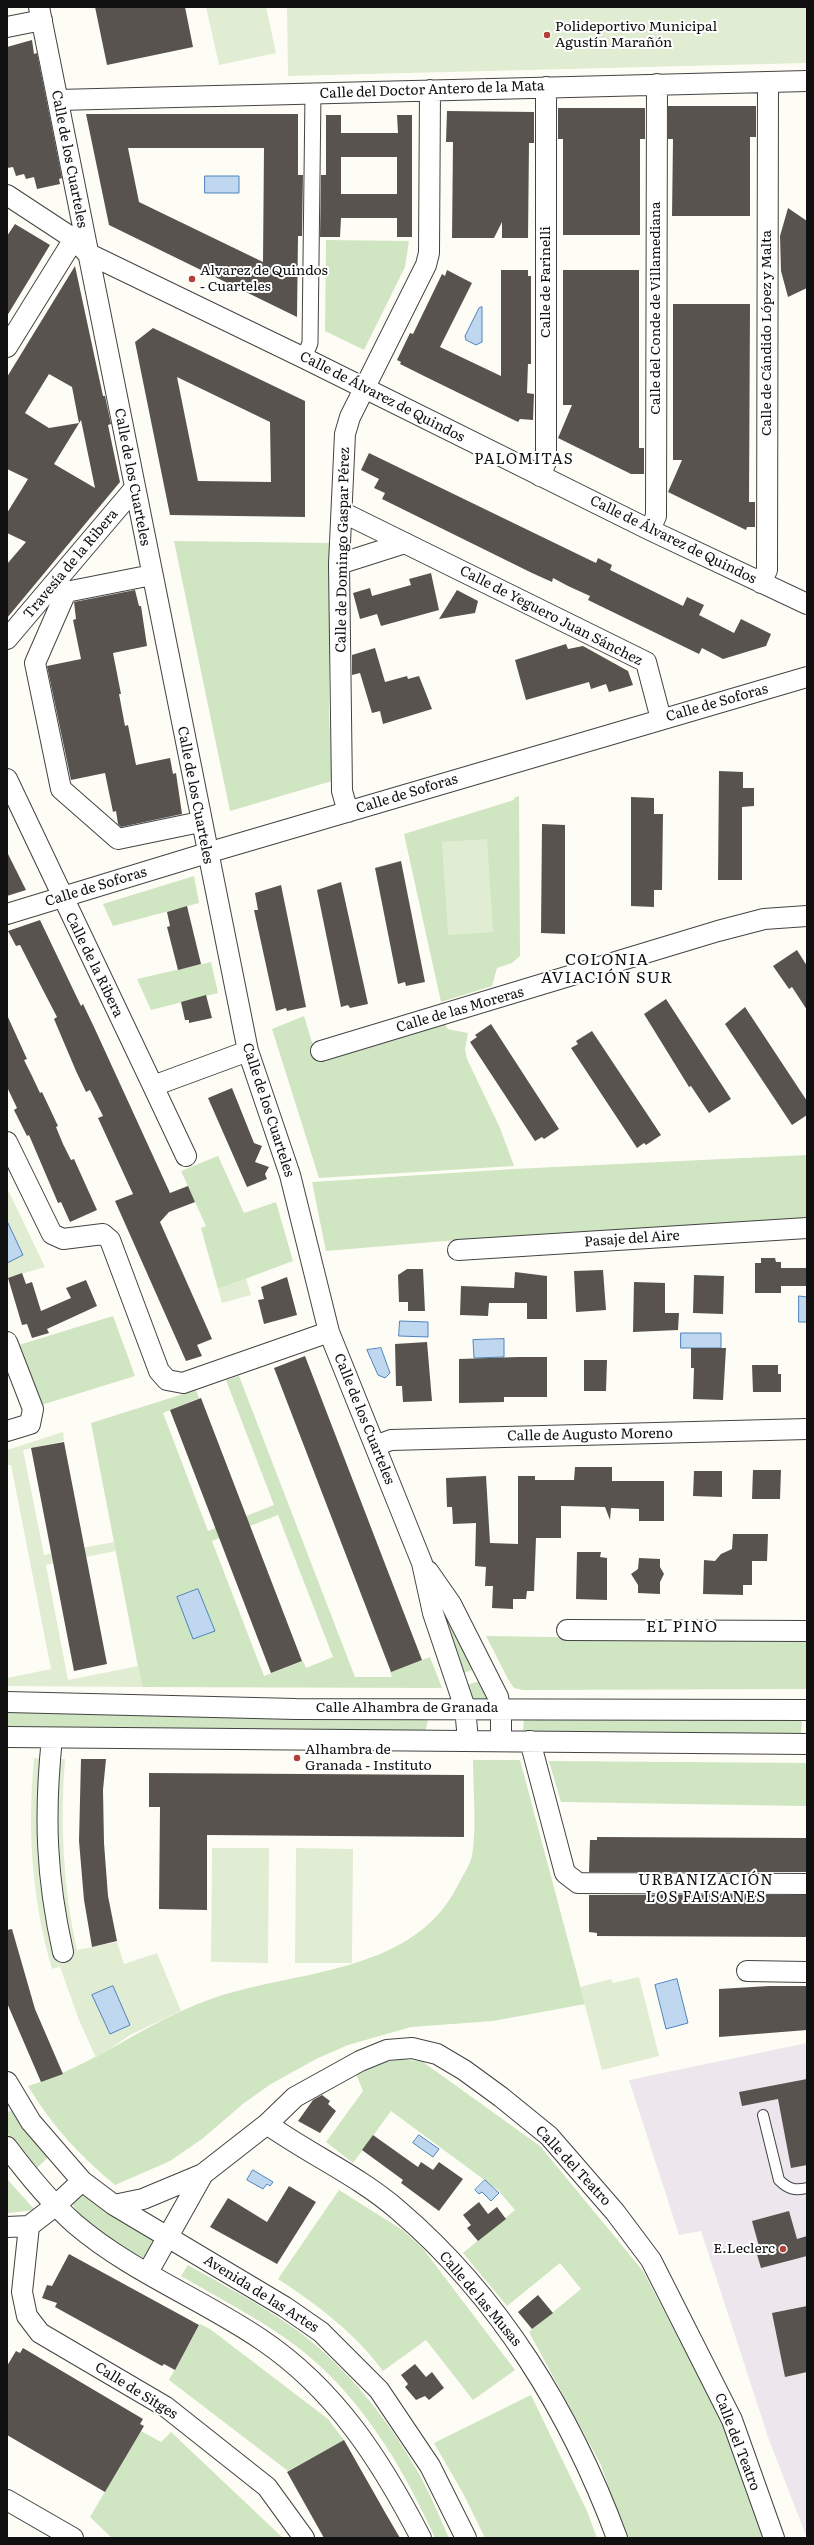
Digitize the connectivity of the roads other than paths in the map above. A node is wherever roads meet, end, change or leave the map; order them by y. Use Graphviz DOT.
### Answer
graph roads {
  1 [pos="40,13"];
  2 [pos="8,24"];
  3 [pos="807,81"];
  4 [pos="768,82"];
  5 [pos="657,84"];
  6 [pos="546,87"];
  7 [pos="430,90"];
  8 [pos="313,93"];
  9 [pos="58,100"];
  10 [pos="7,195"];
  11 [pos="81,246"];
  12 [pos="7,347"];
  13 [pos="304,358"];
  14 [pos="364,389"];
  15 [pos="540,476"];
  16 [pos="134,489"];
  17 [pos="342,512"];
  18 [pos="650,530"];
  19 [pos="405,543"];
  20 [pos="339,564"];
  21 [pos="152,575"];
  22 [pos="761,583"];
  23 [pos="807,604"];
  24 [pos="7,639"];
  25 [pos="807,677"];
  26 [pos="662,719"];
  27 [pos="7,779"];
  28 [pos="348,812"];
  29 [pos="200,822"];
  30 [pos="207,853"];
  31 [pos="62,898"];
  32 [pos="7,914"];
  33 [pos="807,916"];
  34 [pos="248,1051"];
  35 [pos="321,1051"];
  36 [pos="153,1086"];
  37 [pos="7,1142"];
  38 [pos="186,1156"];
  39 [pos="807,1228"];
  40 [pos="458,1250"];
  41 [pos="329,1332"];
  42 [pos="7,1342"];
  43 [pos="807,1430"];
  44 [pos="7,1432"];
  45 [pos="375,1446"];
  46 [pos="422,1563"];
  47 [pos="567,1630"];
  48 [pos="807,1631"];
  49 [pos="7,1702"];
  50 [pos="465,1708"];
  51 [pos="500,1708"];
  52 [pos="807,1710"];
  53 [pos="7,1737"];
  54 [pos="52,1738"];
  55 [pos="468,1740"];
  56 [pos="530,1741"];
  57 [pos="501,1742"];
  58 [pos="807,1744"];
  59 [pos="807,1884"];
  60 [pos="63,1952"];
  61 [pos="747,1971"];
  62 [pos="807,1972"];
  63 [pos="7,2082"];
  64 [pos="763,2115"];
  65 [pos="267,2124"];
  66 [pos="7,2147"];
  67 [pos="203,2174"];
  68 [pos="82,2181"];
  69 [pos="807,2188"];
  70 [pos="114,2205"];
  71 [pos="55,2206"];
  72 [pos="29,2226"];
  73 [pos="7,2227"];
  74 [pos="168,2236"];
  75 [pos="148,2272"];
  76 [pos="7,2500"];
  77 [pos="73,2538"];
  78 [pos="304,2538"];
  79 [pos="421,2538"];
  80 [pos="466,2538"];
  81 [pos="617,2538"];
  82 [pos="774,2538"];
  1 -- 2 [label="street"];
  1 -- 9 [label="street, Calle de los Cuarteles"];
  3 -- 4 [label="street, Calle del Doctor Antero de la Mata"];
  4 -- 5 [label="street, Calle del Doctor Antero de la Mata"];
  4 -- 22 [label="street, Calle de Cándido López y Malta"];
  5 -- 6 [label="street, Calle del Doctor Antero de la Mata"];
  5 -- 18 [label="street, Calle del Conde de Villamediana"];
  6 -- 7 [label="street, Calle del Doctor Antero de la Mata"];
  6 -- 15 [label="street, Calle de Farinelli"];
  7 -- 8 [label="street, Calle del Doctor Antero de la Mata"];
  7 -- 14 [label="street, Calle de Domingo Gaspar Pérez"];
  8 -- 9 [label="street, Calle del Doctor Antero de la Mata"];
  8 -- 13 [label="street"];
  9 -- 11 [label="street, Calle de los Cuarteles"];
  10 -- 11 [label="street, Calle de Álvarez de Quindos"];
  11 -- 12 [label="street"];
  11 -- 13 [label="street, Calle de Álvarez de Quindos"];
  11 -- 16 [label="street, Calle de los Cuarteles"];
  13 -- 14 [label="street, Calle de Álvarez de Quindos"];
  14 -- 15 [label="street, Calle de Álvarez de Quindos"];
  14 -- 17 [label="street, Calle de Domingo Gaspar Pérez"];
  15 -- 18 [label="street, Calle de Álvarez de Quindos"];
  16 -- 21 [label="street, Calle de los Cuarteles"];
  16 -- 24 [label="street, Travesía de la Ribera"];
  17 -- 19 [label="street, Calle de Yeguero Juan Sánchez"];
  17 -- 20 [label="street, Calle de Domingo Gaspar Pérez"];
  18 -- 22 [label="street, Calle de Álvarez de Quindos"];
  19 -- 20 [label="street"];
  19 -- 26 [label="street, Calle de Yeguero Juan Sánchez"];
  20 -- 28 [label="street, Calle de Domingo Gaspar Pérez"];
  21 -- 29 [label="street, Calle de los Cuarteles"];
  21 -- 29 [label="street, Travesía de la Ribera"];
  22 -- 23 [label="street, Calle de Álvarez de Quindos"];
  25 -- 26 [label="street, Calle de Soforas"];
  26 -- 28 [label="street, Calle de Soforas"];
  27 -- 31 [label="street, Calle de la Ribera"];
  28 -- 30 [label="street, Calle de Soforas"];
  29 -- 30 [label="street, Calle de los Cuarteles"];
  30 -- 31 [label="street, Calle de Soforas"];
  30 -- 34 [label="street, Calle de los Cuarteles"];
  31 -- 32 [label="street, Calle de Soforas"];
  31 -- 36 [label="street, Calle de la Ribera"];
  33 -- 35 [label="street, Calle de las Moreras"];
  34 -- 36 [label="street"];
  34 -- 41 [label="street, Calle de los Cuarteles"];
  36 -- 38 [label="street, Calle de la Ribera"];
  37 -- 41 [label="street"];
  39 -- 40 [label="street, Pasaje del Aire"];
  41 -- 45 [label="street, Calle de los Cuarteles"];
  42 -- 44 [label="street"];
  43 -- 45 [label="street, Calle de Augusto Moreno"];
  45 -- 46 [label="street, Calle de los Cuarteles"];
  46 -- 50 [label="street, Calle de los Cuarteles"];
  46 -- 51 [label="street, Calle de los Cuarteles"];
  47 -- 48 [label="street"];
  49 -- 50 [label="street, Calle Alhambra de Granada"];
  50 -- 51 [label="street, Calle Alhambra de Granada"];
  50 -- 55 [label="street, Calle de los Cuarteles"];
  51 -- 52 [label="street, Calle Alhambra de Granada"];
  51 -- 57 [label="street, Calle de los Cuarteles"];
  53 -- 54 [label="street"];
  54 -- 55 [label="street"];
  54 -- 60 [label="street"];
  55 -- 57 [label="street"];
  56 -- 57 [label="street"];
  56 -- 58 [label="street"];
  56 -- 59 [label="street"];
  61 -- 62 [label="street"];
  63 -- 68 [label="street, Avenida de las Artes"];
  64 -- 69 [label="lane"];
  65 -- 67 [label="street, Calle del Teatro"];
  65 -- 81 [label="street, Calle de las Musas"];
  65 -- 82 [label="street, Calle del Teatro"];
  66 -- 71 [label="street"];
  67 -- 70 [label="street, Calle del Teatro"];
  67 -- 74 [label="street, Calle del Teatro"];
  68 -- 70 [label="street, Avenida de las Artes"];
  68 -- 71 [label="street"];
  70 -- 74 [label="street, Avenida de las Artes"];
  71 -- 72 [label="street"];
  71 -- 75 [label="street"];
  72 -- 73 [label="street"];
  72 -- 78 [label="street, Calle de Sitges"];
  74 -- 75 [label="street"];
  74 -- 80 [label="street, Avenida de las Artes"];
  75 -- 79 [label="street"];
  76 -- 77 [label="street"];
}
